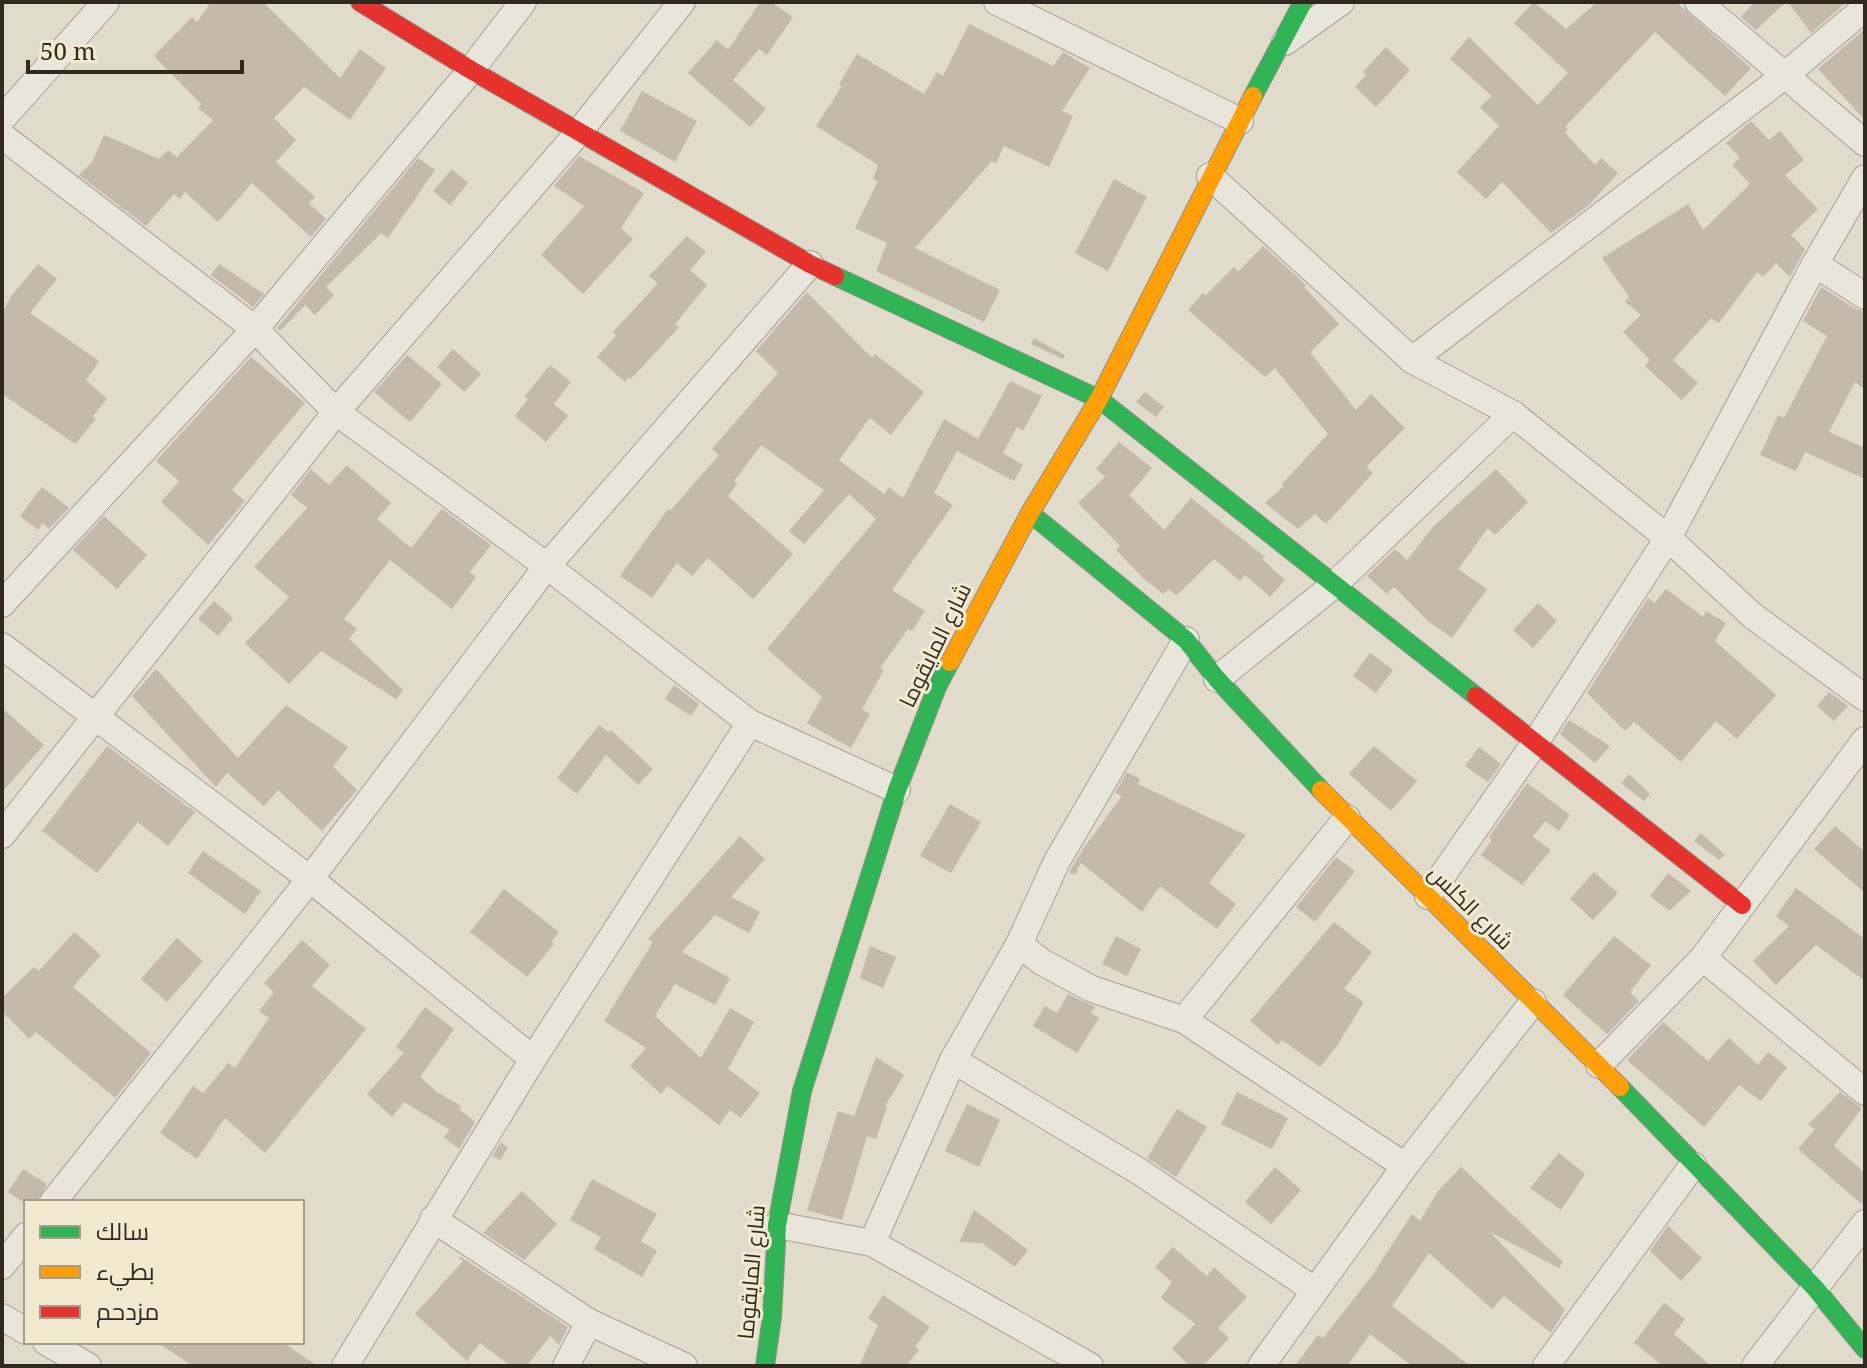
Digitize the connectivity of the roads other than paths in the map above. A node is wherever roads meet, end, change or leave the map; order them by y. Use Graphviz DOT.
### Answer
graph roads {
  1 [pos="106,2"];
  2 [pos="360,2"];
  3 [pos="523,2"];
  4 [pos="682,2"];
  5 [pos="997,2"];
  6 [pos="1303,2"];
  7 [pos="1341,2"];
  8 [pos="1698,2"];
  9 [pos="1865,8"];
  10 [pos="1279,46"];
  11 [pos="471,70"];
  12 [pos="1784,76"];
  13 [pos="2,119"];
  14 [pos="1240,121"];
  15 [pos="579,132"];
  16 [pos="2,136"];
  17 [pos="1865,143"];
  18 [pos="1210,176"];
  19 [pos="1865,178"];
  20 [pos="810,264"];
  21 [pos="1815,264"];
  22 [pos="1865,296"];
  23 [pos="255,329"];
  24 [pos="1412,360"];
  25 [pos="1099,399"];
  26 [pos="336,412"];
  27 [pos="1513,414"];
  28 [pos="1030,513"];
  29 [pos="1668,538"];
  30 [pos="547,566"];
  31 [pos="1334,585"];
  32 [pos="2,604"];
  33 [pos="1186,640"];
  34 [pos="2,646"];
  35 [pos="1217,679"];
  36 [pos="1865,698"];
  37 [pos="94,717"];
  38 [pos="750,723"];
  39 [pos="1865,740"];
  40 [pos="1535,743"];
  41 [pos="897,790"];
  42 [pos="1347,818"];
  43 [pos="2,835"];
  44 [pos="310,879"];
  45 [pos="1428,896"];
  46 [pos="1742,905"];
  47 [pos="1019,944"];
  48 [pos="1703,958"];
  49 [pos="1533,1002"];
  50 [pos="1184,1020"];
  51 [pos="533,1059"];
  52 [pos="953,1060"];
  53 [pos="1599,1065"];
  54 [pos="1865,1092"];
  55 [pos="1693,1165"];
  56 [pos="1405,1166"];
  57 [pos="55,1200"];
  58 [pos="433,1219"];
  59 [pos="1865,1223"];
  60 [pos="777,1225"];
  61 [pos="24,1238"];
  62 [pos="872,1243"];
  63 [pos="2,1266"];
  64 [pos="1815,1288"];
  65 [pos="1314,1290"];
  66 [pos="2,1317"];
  67 [pos="589,1322"];
  68 [pos="24,1330"];
  69 [pos="50,1344"];
  70 [pos="1865,1349"];
  71 [pos="88,1366"];
  72 [pos="345,1366"];
  73 [pos="566,1366"];
  74 [pos="684,1366"];
  75 [pos="765,1366"];
  76 [pos="1090,1366"];
  77 [pos="1261,1366"];
  78 [pos="1546,1366"];
  79 [pos="1755,1366"];
  1 -- 13 [label="street"];
  2 -- 11 [label="street"];
  3 -- 11 [label="street"];
  4 -- 15 [label="street"];
  5 -- 14 [label="street"];
  6 -- 10 [label="street, شارع المايقوما"];
  7 -- 10 [label="street"];
  8 -- 12 [label="street"];
  9 -- 12 [label="street"];
  10 -- 14 [label="street, شارع المايقوما"];
  11 -- 15 [label="street"];
  11 -- 23 [label="street"];
  12 -- 17 [label="street"];
  12 -- 24 [label="street"];
  14 -- 18 [label="street, شارع المايقوما"];
  15 -- 20 [label="street"];
  15 -- 26 [label="street"];
  16 -- 23 [label="street"];
  18 -- 24 [label="street"];
  18 -- 25 [label="street, شارع المايقوما"];
  19 -- 21 [label="street"];
  20 -- 25 [label="street"];
  20 -- 30 [label="street"];
  21 -- 22 [label="street"];
  21 -- 29 [label="street"];
  23 -- 26 [label="street"];
  23 -- 32 [label="street"];
  24 -- 27 [label="street"];
  25 -- 28 [label="street, شارع المايقوما"];
  25 -- 31 [label="street"];
  26 -- 30 [label="street"];
  26 -- 37 [label="street"];
  27 -- 29 [label="street"];
  27 -- 31 [label="street"];
  28 -- 33 [label="street, شارع الكلس"];
  28 -- 41 [label="street, شارع المايقوما"];
  29 -- 36 [label="street"];
  29 -- 40 [label="street"];
  30 -- 38 [label="street"];
  30 -- 44 [label="street"];
  31 -- 35 [label="street"];
  31 -- 40 [label="street"];
  33 -- 35 [label="street, شارع الكلس"];
  33 -- 47 [label="street"];
  34 -- 37 [label="street"];
  35 -- 42 [label="street, شارع الكلس"];
  37 -- 43 [label="street"];
  37 -- 44 [label="street"];
  38 -- 41 [label="street"];
  38 -- 51 [label="street"];
  39 -- 46 [label="street"];
  40 -- 45 [label="street"];
  40 -- 46 [label="street"];
  41 -- 60 [label="street, شارع المايقوما"];
  42 -- 45 [label="street, شارع الكلس"];
  42 -- 50 [label="street"];
  44 -- 51 [label="street"];
  44 -- 57 [label="street"];
  45 -- 49 [label="street, شارع الكلس"];
  46 -- 48 [label="street"];
  47 -- 50 [label="street"];
  47 -- 52 [label="street"];
  48 -- 53 [label="street"];
  48 -- 54 [label="street"];
  49 -- 53 [label="street, شارع الكلس"];
  49 -- 56 [label="street"];
  50 -- 56 [label="street"];
  51 -- 58 [label="street"];
  52 -- 62 [label="street"];
  52 -- 65 [label="street"];
  53 -- 55 [label="street, شارع الكلس"];
  55 -- 64 [label="street, شارع الكلس"];
  55 -- 78 [label="street"];
  56 -- 65 [label="street"];
  58 -- 67 [label="street"];
  58 -- 72 [label="street"];
  59 -- 64 [label="street"];
  60 -- 62 [label="street"];
  60 -- 75 [label="street, شارع المايقوما"];
  61 -- 63 [label="street"];
  62 -- 76 [label="street"];
  64 -- 70 [label="street, شارع الكلس"];
  64 -- 79 [label="street"];
  65 -- 77 [label="street"];
  66 -- 68 [label="street"];
  67 -- 73 [label="street"];
  67 -- 74 [label="street"];
  69 -- 71 [label="street"];
}
